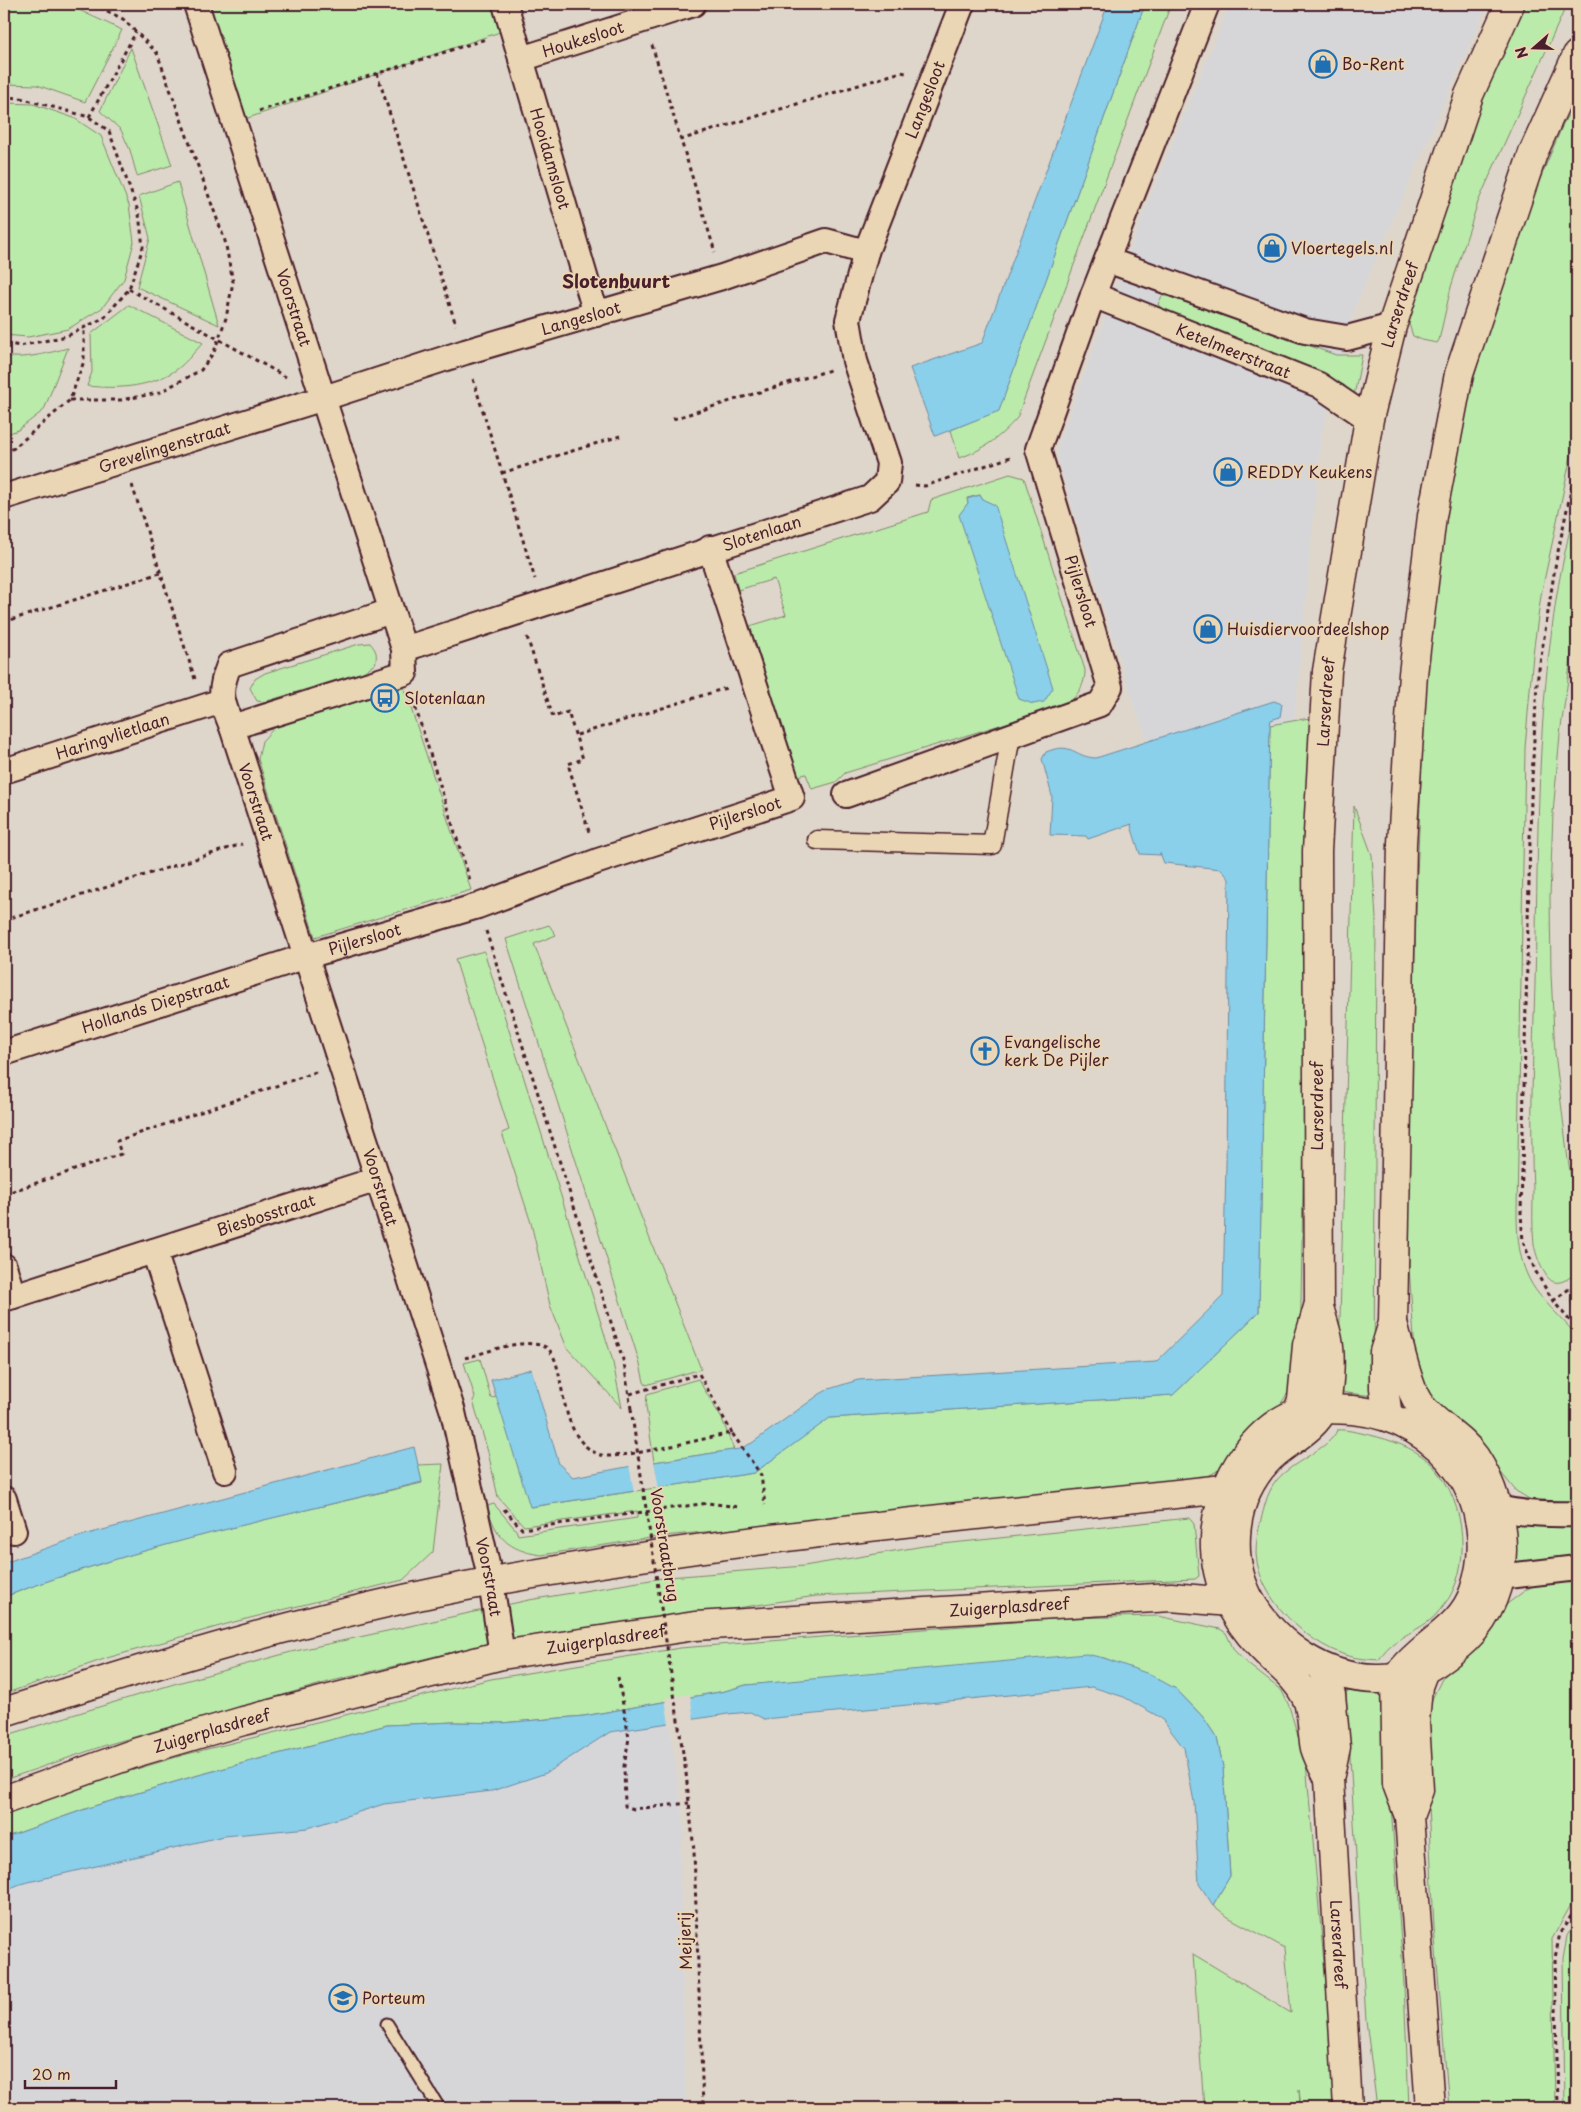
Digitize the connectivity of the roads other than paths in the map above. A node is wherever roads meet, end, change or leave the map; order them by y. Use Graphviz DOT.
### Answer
graph roads {
  1 [pos="196,4"];
  2 [pos="505,4"];
  3 [pos="693,4"];
  4 [pos="962,4"];
  5 [pos="1207,4"];
  6 [pos="1510,4"];
  7 [pos="642,12"];
  8 [pos="1577,55"];
  9 [pos="521,59"];
  10 [pos="866,252"];
  11 [pos="1107,260"];
  12 [pos="1093,295"];
  13 [pos="596,314"];
  14 [pos="1392,326"];
  15 [pos="324,398"];
  16 [pos="1368,419"];
  17 [pos="887,482"];
  18 [pos="4,497"];
  19 [pos="710,548"];
  20 [pos="391,611"];
  21 [pos="404,649"];
  22 [pos="213,704"];
  23 [pos="232,727"];
  24 [pos="1011,735"];
  25 [pos="4,771"];
  26 [pos="846,795"];
  27 [pos="817,840"];
  28 [pos="307,956"];
  29 [pos="4,1053"];
  30 [pos="378,1179"];
  31 [pos="154,1251"];
  32 [pos="4,1266"];
  33 [pos="8,1298"];
  34 [pos="1393,1323"];
  35 [pos="1310,1411"];
  36 [pos="1388,1417"];
  37 [pos="225,1471"];
  38 [pos="1225,1489"];
  39 [pos="4,1500"];
  40 [pos="1486,1506"];
  41 [pos="1577,1514"];
  42 [pos="14,1531"];
  43 [pos="1577,1568"];
  44 [pos="1499,1577"];
  45 [pos="491,1582"];
  46 [pos="1240,1604"];
  47 [pos="502,1655"];
  48 [pos="1322,1668"];
  49 [pos="1424,1670"];
  50 [pos="1395,1680"];
  51 [pos="4,1712"];
  52 [pos="1329,1779"];
  53 [pos="4,1800"];
  54 [pos="1409,1816"];
  55 [pos="387,2024"];
  56 [pos="440,2108"];
  57 [pos="1348,2108"];
  58 [pos="1430,2108"];
  1 -- 15 [label="street, Voorstraat"];
  2 -- 9 [label="street, Hooidamsloot"];
  3 -- 7 [label="street, Houkesloot"];
  4 -- 10 [label="street, Langesloot"];
  5 -- 11 [label="street"];
  6 -- 14 [label="main road, Larserdreef"];
  7 -- 9 [label="street, Houkesloot"];
  8 -- 34 [label="main road"];
  9 -- 13 [label="street, Hooidamsloot"];
  10 -- 13 [label="street, Langesloot"];
  10 -- 17 [label="street, Langesloot"];
  11 -- 12 [label="street"];
  11 -- 14 [label="street"];
  12 -- 16 [label="street, Ketelmeerstraat"];
  12 -- 24 [label="street, Pijlersloot"];
  13 -- 15 [label="street, Langesloot"];
  14 -- 16 [label="main road, Larserdreef"];
  15 -- 18 [label="street, Grevelingenstraat"];
  15 -- 20 [label="street, Voorstraat"];
  16 -- 35 [label="main road, Larserdreef"];
  17 -- 19 [label="street, Slotenlaan"];
  19 -- 21 [label="street, Slotenlaan"];
  19 -- 28 [label="street, Pijlersloot"];
  20 -- 21 [label="street, Voorstraat"];
  20 -- 22 [label="street, Voorstraat"];
  21 -- 23 [label="street, Voorstraat"];
  22 -- 23 [label="street, Voorstraat"];
  22 -- 25 [label="street, Haringvlietlaan"];
  23 -- 28 [label="street, Voorstraat"];
  24 -- 26 [label="street, Pijlersloot"];
  24 -- 27 [label="street"];
  28 -- 29 [label="street, Hollands Diepstraat"];
  28 -- 30 [label="street, Voorstraat"];
  30 -- 31 [label="street, Biesbosstraat"];
  30 -- 45 [label="street, Voorstraat"];
  31 -- 33 [label="street, Biesbosstraat"];
  31 -- 37 [label="street"];
  32 -- 33 [label="street, Biesbosstraat"];
  34 -- 36 [label="main road"];
  34 -- 40 [label="main road"];
  35 -- 36 [label="main road"];
  35 -- 38 [label="main road"];
  35 -- 46 [label="main road"];
  36 -- 40 [label="main road"];
  38 -- 45 [label="main road"];
  38 -- 46 [label="main road"];
  39 -- 42 [label="street"];
  40 -- 41 [label="street"];
  40 -- 44 [label="main road"];
  40 -- 50 [label="main road"];
  43 -- 44 [label="street"];
  44 -- 49 [label="main road"];
  45 -- 47 [label="street, Voorstraat"];
  45 -- 51 [label="main road"];
  46 -- 47 [label="main road, Zuigerplasdreef"];
  46 -- 48 [label="main road"];
  46 -- 52 [label="main road, Larserdreef"];
  47 -- 53 [label="main road, Zuigerplasdreef"];
  48 -- 50 [label="main road"];
  48 -- 52 [label="main road, Larserdreef"];
  49 -- 50 [label="main road"];
  49 -- 54 [label="main road"];
  50 -- 54 [label="main road"];
  52 -- 57 [label="main road, Larserdreef"];
  54 -- 58 [label="main road"];
  55 -- 56 [label="lane"];
}
